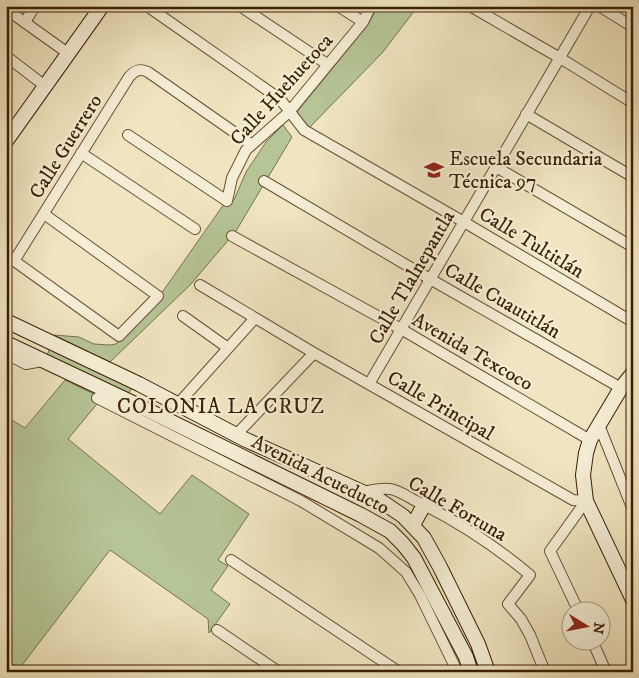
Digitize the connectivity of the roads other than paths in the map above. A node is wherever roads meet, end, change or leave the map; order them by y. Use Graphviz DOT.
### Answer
graph roads {
  1 [pos="35,6"];
  2 [pos="102,6"];
  3 [pos="147,6"];
  4 [pos="240,6"];
  5 [pos="338,6"];
  6 [pos="372,6"];
  7 [pos="470,6"];
  8 [pos="590,6"];
  9 [pos="599,6"];
  10 [pos="6,9"];
  11 [pos="25,22"];
  12 [pos="363,22"];
  13 [pos="633,27"];
  14 [pos="69,54"];
  15 [pos="6,56"];
  16 [pos="560,58"];
  17 [pos="327,64"];
  18 [pos="46,86"];
  19 [pos="633,103"];
  20 [pos="289,112"];
  21 [pos="526,114"];
  22 [pos="128,135"];
  23 [pos="7,138"];
  24 [pos="251,144"];
  25 [pos="81,154"];
  26 [pos="496,167"];
  27 [pos="633,177"];
  28 [pos="264,181"];
  29 [pos="44,214"];
  30 [pos="464,222"];
  31 [pos="195,229"];
  32 [pos="232,236"];
  33 [pos="633,247"];
  34 [pos="10,258"];
  35 [pos="430,279"];
  36 [pos="200,285"];
  37 [pos="183,316"];
  38 [pos="255,318"];
  39 [pos="6,321"];
  40 [pos="633,322"];
  41 [pos="401,329"];
  42 [pos="6,343"];
  43 [pos="228,348"];
  44 [pos="314,353"];
  45 [pos="6,354"];
  46 [pos="47,363"];
  47 [pos="633,373"];
  48 [pos="369,384"];
  49 [pos="622,388"];
  50 [pos="96,398"];
  51 [pos="178,404"];
  52 [pos="599,424"];
  53 [pos="236,434"];
  54 [pos="590,440"];
  55 [pos="363,492"];
  56 [pos="586,501"];
  57 [pos="424,505"];
  58 [pos="633,510"];
  59 [pos="413,525"];
  60 [pos="231,560"];
  61 [pos="573,600"];
  62 [pos="633,600"];
  63 [pos="217,630"];
  64 [pos="478,644"];
  65 [pos="596,650"];
  66 [pos="466,657"];
  67 [pos="455,671"];
  68 [pos="279,672"];
  69 [pos="399,672"];
  70 [pos="472,672"];
  71 [pos="488,672"];
  72 [pos="545,672"];
  73 [pos="606,672"];
  1 -- 11 [label="street"];
  2 -- 14 [label="street"];
  3 -- 20 [label="street, Calle Tultitlán"];
  4 -- 17 [label="street"];
  5 -- 12 [label="street"];
  6 -- 12 [label="street, Calle Huehuetoca"];
  7 -- 16 [label="street"];
  8 -- 16 [label="street, Calle Tlalnepantla"];
  9 -- 13 [label="street"];
  10 -- 11 [label="street"];
  11 -- 14 [label="street"];
  12 -- 17 [label="street, Calle Huehuetoca"];
  14 -- 18 [label="street"];
  15 -- 18 [label="street"];
  16 -- 19 [label="street"];
  16 -- 21 [label="street, Calle Tlalnepantla"];
  17 -- 20 [label="street, Calle Huehuetoca"];
  18 -- 23 [label="street"];
  20 -- 24 [label="street, Calle Huehuetoca"];
  20 -- 30 [label="street, Calle Tultitlán"];
  21 -- 26 [label="street, Calle Tlalnepantla"];
  21 -- 27 [label="street"];
  22 -- 24 [label="street, Calle Huehuetoca"];
  24 -- 25 [label="street, Calle Guerrero"];
  25 -- 29 [label="street, Calle Guerrero"];
  25 -- 31 [label="street"];
  26 -- 30 [label="street, Calle Tlalnepantla"];
  26 -- 33 [label="street"];
  28 -- 35 [label="street, Calle Cuautitlán"];
  29 -- 34 [label="street, Calle Guerrero"];
  29 -- 34 [label="street"];
  30 -- 35 [label="street, Calle Tlalnepantla"];
  30 -- 40 [label="street, Calle Tultitlán"];
  32 -- 41 [label="street, Avenida Texcoco"];
  35 -- 41 [label="street, Calle Tlalnepantla"];
  35 -- 49 [label="street, Calle Cuautitlán"];
  36 -- 38 [label="street, Calle Principal"];
  37 -- 43 [label="street"];
  38 -- 43 [label="street"];
  38 -- 44 [label="street, Calle Principal"];
  39 -- 51 [label="street, Avenida Acueducto"];
  41 -- 48 [label="street, Calle Tlalnepantla"];
  41 -- 54 [label="street, Avenida Texcoco"];
  42 -- 46 [label="street, Avenida Acueducto"];
  43 -- 51 [label="street"];
  44 -- 48 [label="street, Calle Principal"];
  44 -- 53 [label="street"];
  45 -- 46 [label="street"];
  46 -- 66 [label="street, Avenida Acueducto"];
  47 -- 49 [label="street"];
  48 -- 56 [label="street, Calle Principal"];
  49 -- 52 [label="street"];
  50 -- 67 [label="street, Avenida Acueducto"];
  51 -- 53 [label="street, Avenida Acueducto"];
  52 -- 54 [label="street"];
  52 -- 58 [label="street"];
  53 -- 55 [label="street, Avenida Acueducto"];
  54 -- 56 [label="street"];
  55 -- 57 [label="street, Calle Fortuna"];
  55 -- 59 [label="street, Avenida Acueducto"];
  56 -- 61 [label="street"];
  56 -- 62 [label="street"];
  57 -- 59 [label="street"];
  57 -- 72 [label="street, Calle Fortuna"];
  59 -- 64 [label="street, Avenida Acueducto"];
  60 -- 69 [label="street"];
  63 -- 68 [label="street"];
  64 -- 66 [label="street"];
  64 -- 71 [label="street, Avenida Acueducto"];
  65 -- 73 [label="street"];
  66 -- 67 [label="street"];
  66 -- 70 [label="street, Avenida Acueducto"];
}
